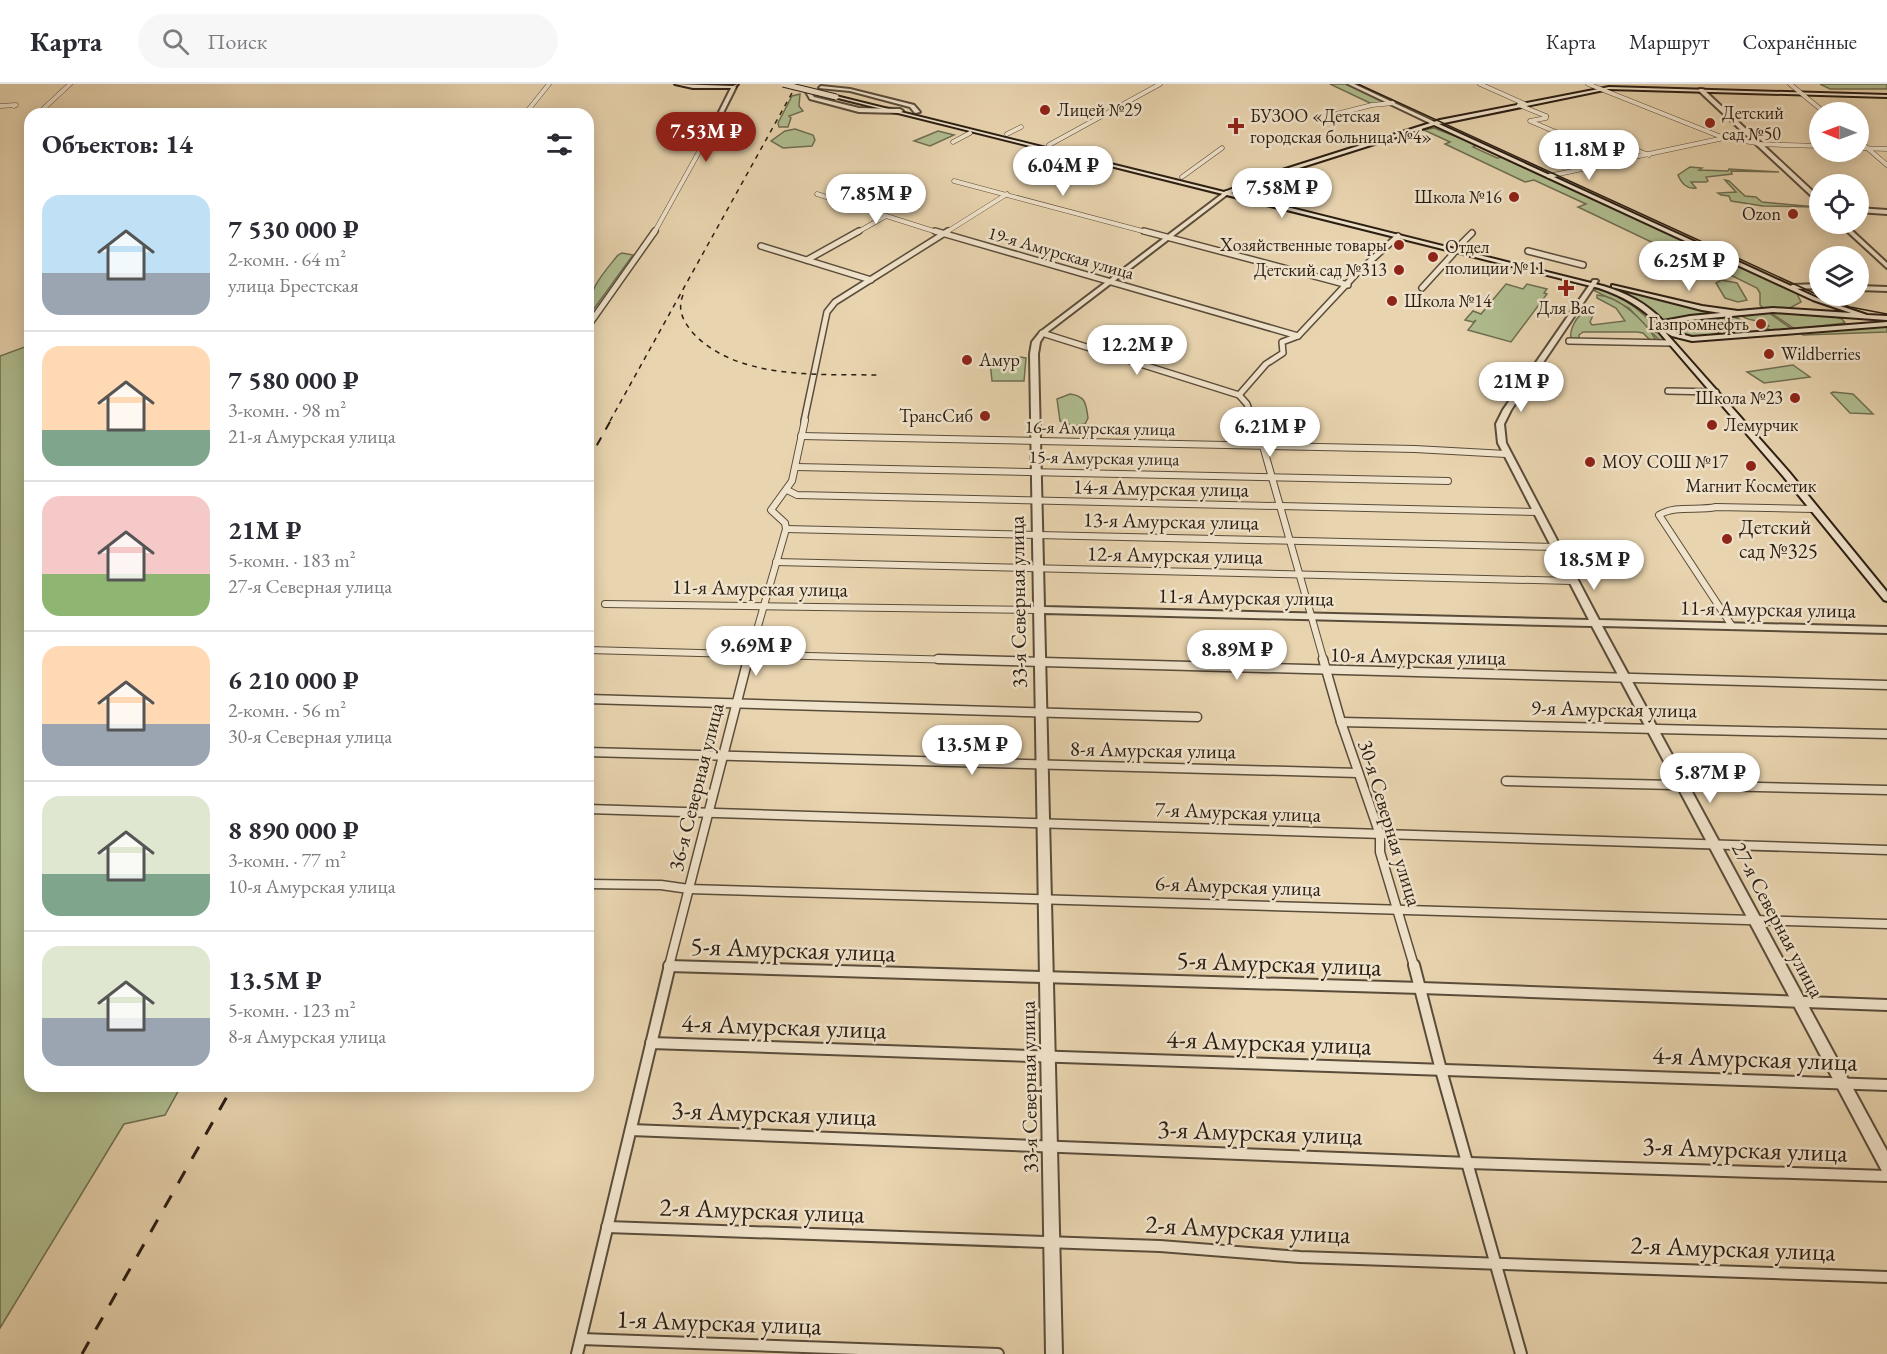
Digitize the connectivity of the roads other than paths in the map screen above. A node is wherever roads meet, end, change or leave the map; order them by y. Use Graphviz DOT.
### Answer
graph roads {
  1 [pos="70,84"];
  2 [pos="549,84"];
  3 [pos="677,84"];
  4 [pos="689,84"];
  5 [pos="783,84"];
  6 [pos="798,84"];
  7 [pos="863,84"];
  8 [pos="1160,84"];
  9 [pos="1350,84"];
  10 [pos="1480,84"];
  11 [pos="1588,84"];
  12 [pos="1695,84"];
  13 [pos="1790,84"];
  14 [pos="735,86"];
  15 [pos="708,87"];
  16 [pos="822,87"];
  17 [pos="1601,89"];
  18 [pos="850,90"];
  19 [pos="1701,90"];
  20 [pos="808,93"];
  21 [pos="1801,94"];
  22 [pos="838,95"];
  23 [pos="1887,96"];
  24 [pos="1811,102"];
  25 [pos="864,103"];
  26 [pos="1393,103"];
  27 [pos="1525,104"];
  28 [pos="1519,105"];
  29 [pos="0,106"];
  30 [pos="14,106"];
  31 [pos="912,106"];
  32 [pos="44,108"];
  33 [pos="530,108"];
  34 [pos="859,110"];
  35 [pos="900,110"];
  36 [pos="917,112"];
  37 [pos="1317,119"];
  38 [pos="715,123"];
  39 [pos="1436,124"];
  40 [pos="1021,127"];
  41 [pos="970,133"];
  42 [pos="1007,134"];
  43 [pos="1724,138"];
  44 [pos="953,142"];
  45 [pos="1758,143"];
  46 [pos="1809,145"];
  47 [pos="1047,146"];
  48 [pos="1222,148"];
  49 [pos="1869,148"];
  50 [pos="1869,149"];
  51 [pos="1887,149"];
  52 [pos="1074,154"];
  53 [pos="1649,154"];
  54 [pos="1625,159"];
  55 [pos="1601,165"];
  56 [pos="1887,165"];
  57 [pos="1038,176"];
  58 [pos="1549,176"];
  59 [pos="1180,178"];
  60 [pos="954,181"];
  61 [pos="1227,192"];
  62 [pos="1809,192"];
  63 [pos="817,194"];
  64 [pos="1007,194"];
  65 [pos="1869,211"];
  66 [pos="1887,212"];
  67 [pos="886,216"];
  68 [pos="1472,232"];
  69 [pos="944,234"];
  70 [pos="1853,234"];
  71 [pos="1398,236"];
  72 [pos="1167,237"];
  73 [pos="1462,243"];
  74 [pos="761,246"];
  75 [pos="1528,251"];
  76 [pos="1453,254"];
  77 [pos="807,260"];
  78 [pos="1583,265"];
  79 [pos="1887,266"];
  80 [pos="871,280"];
  81 [pos="1109,282"];
  82 [pos="1594,283"];
  83 [pos="1348,285"];
  84 [pos="1809,286"];
  85 [pos="1792,287"];
  86 [pos="1422,288"];
  87 [pos="1869,288"];
  88 [pos="1887,289"];
  89 [pos="1789,311"];
  90 [pos="1856,312"];
  91 [pos="1736,313"];
  92 [pos="1824,314"];
  93 [pos="1865,316"];
  94 [pos="594,317"];
  95 [pos="1887,317"];
  96 [pos="1887,324"];
  97 [pos="1858,326"];
  98 [pos="1839,327"];
  99 [pos="1662,328"];
  100 [pos="1042,333"];
  101 [pos="1298,336"];
  102 [pos="1692,339"];
  103 [pos="1569,341"];
  104 [pos="1671,343"];
  105 [pos="1682,352"];
  106 [pos="1668,391"];
  107 [pos="1716,392"];
  108 [pos="1239,395"];
  109 [pos="801,436"];
  110 [pos="1034,442"];
  111 [pos="1263,446"];
  112 [pos="1506,454"];
  113 [pos="796,467"];
  114 [pos="1035,471"];
  115 [pos="1272,477"];
  116 [pos="1448,481"];
  117 [pos="787,490"];
  118 [pos="1035,502"];
  119 [pos="1281,507"];
  120 [pos="1814,508"];
  121 [pos="1536,512"];
  122 [pos="786,529"];
  123 [pos="1036,535"];
  124 [pos="1289,539"];
  125 [pos="1555,547"];
  126 [pos="776,562"];
  127 [pos="1037,568"];
  128 [pos="1299,575"];
  129 [pos="1573,582"];
  130 [pos="1887,598"];
  131 [pos="605,604"];
  132 [pos="763,606"];
  133 [pos="1038,610"];
  134 [pos="1310,616"];
  135 [pos="1596,623"];
  136 [pos="1732,626"];
  137 [pos="1887,630"];
  138 [pos="594,650"];
  139 [pos="749,655"];
  140 [pos="1039,662"];
  141 [pos="1326,669"];
  142 [pos="1626,678"];
  143 [pos="1887,685"];
  144 [pos="594,699"];
  145 [pos="735,704"];
  146 [pos="1041,712"];
  147 [pos="1197,717"];
  148 [pos="1341,722"];
  149 [pos="1652,727"];
  150 [pos="1887,734"];
  151 [pos="594,752"];
  152 [pos="723,757"];
  153 [pos="1042,765"];
  154 [pos="1358,773"];
  155 [pos="1506,781"];
  156 [pos="1683,785"];
  157 [pos="1887,790"];
  158 [pos="594,809"];
  159 [pos="710,814"];
  160 [pos="1044,824"];
  161 [pos="1380,835"];
  162 [pos="1716,845"];
  163 [pos="1887,850"];
  164 [pos="594,884"];
  165 [pos="689,889"];
  166 [pos="1045,897"];
  167 [pos="1397,910"];
  168 [pos="1756,920"];
  169 [pos="1887,924"];
  170 [pos="669,966"];
  171 [pos="1046,977"];
  172 [pos="1421,988"];
  173 [pos="1799,1002"];
  174 [pos="1887,1005"];
  175 [pos="651,1043"];
  176 [pos="1048,1058"];
  177 [pos="1442,1070"];
  178 [pos="1843,1083"];
  179 [pos="1887,1084"];
  180 [pos="631,1130"];
  181 [pos="1049,1147"];
  182 [pos="1469,1163"];
  183 [pos="1887,1166"];
  184 [pos="1887,1176"];
  185 [pos="607,1227"];
  186 [pos="1052,1242"];
  187 [pos="1495,1262"];
  188 [pos="1887,1277"];
  189 [pos="581,1339"];
  190 [pos="577,1354"];
  191 [pos="998,1354"];
  192 [pos="1054,1354"];
  193 [pos="1521,1354"];
  1 -- 32 [label="street"];
  2 -- 33 [label="street"];
  3 -- 15 [label="main road"];
  4 -- 15 [label="main road"];
  5 -- 22 [label="main road, bridge"];
  6 -- 22 [label="main road, bridge"];
  7 -- 18 [label="main road"];
  8 -- 47 [label="street"];
  9 -- 26 [label="main road"];
  10 -- 27 [label="street"];
  11 -- 17 [label="street"];
  12 -- 19 [label="main road"];
  13 -- 21 [label="street"];
  14 -- 15 [label="main road"];
  14 -- 38 [label="main road"];
  16 -- 18 [label="main road"];
  17 -- 19 [label="main road"];
  17 -- 27 [label="main road"];
  17 -- 43 [label="street"];
  18 -- 31 [label="main road"];
  19 -- 21 [label="main road"];
  19 -- 45 [label="main road"];
  20 -- 34 [label="main road"];
  21 -- 23 [label="main road"];
  21 -- 24 [label="street"];
  22 -- 25 [label="main road"];
  22 -- 35 [label="main road"];
  25 -- 34 [label="main road"];
  25 -- 35 [label="main road"];
  26 -- 37 [label="street"];
  26 -- 39 [label="main road"];
  27 -- 28 [label="main road"];
  28 -- 39 [label="main road"];
  28 -- 53 [label="street"];
  29 -- 30 [label="street"];
  31 -- 35 [label="main road"];
  31 -- 36 [label="main road"];
  34 -- 35 [label="main road"];
  35 -- 36 [label="main road"];
  35 -- 47 [label="main road"];
  36 -- 42 [label="main road"];
  38 -- 94 [label="street"];
  39 -- 58 [label="main road"];
  39 -- 61 [label="main road"];
  40 -- 42 [label="street"];
  41 -- 44 [label="street"];
  42 -- 47 [label="main road"];
  43 -- 45 [label="street"];
  43 -- 53 [label="street"];
  45 -- 46 [label="street"];
  45 -- 62 [label="main road"];
  47 -- 52 [label="main road"];
  47 -- 59 [label="main road"];
  48 -- 59 [label="street"];
  49 -- 51 [label="street"];
  50 -- 56 [label="street"];
  52 -- 57 [label="street"];
  52 -- 59 [label="main road"];
  53 -- 54 [label="street"];
  55 -- 58 [label="street"];
  58 -- 85 [label="main road"];
  59 -- 61 [label="main road"];
  60 -- 64 [label="street"];
  61 -- 71 [label="main road"];
  61 -- 72 [label="main road"];
  61 -- 82 [label="main road"];
  63 -- 67 [label="street, 19-я Амурская улица"];
  64 -- 69 [label="street"];
  64 -- 72 [label="street"];
  65 -- 66 [label="main road"];
  67 -- 69 [label="street, 19-я Амурская улица"];
  67 -- 77 [label="street"];
  68 -- 73 [label="street"];
  69 -- 80 [label="street"];
  69 -- 81 [label="street, 19-я Амурская улица"];
  70 -- 79 [label="main road"];
  71 -- 82 [label="main road"];
  71 -- 83 [label="street"];
  72 -- 81 [label="main road"];
  72 -- 83 [label="street"];
  74 -- 77 [label="street"];
  75 -- 78 [label="street"];
  76 -- 86 [label="street"];
  77 -- 80 [label="street"];
  80 -- 109 [label="street"];
  81 -- 100 [label="main road"];
  81 -- 101 [label="street, 19-я Амурская улица"];
  82 -- 91 [label="main road"];
  82 -- 99 [label="main road"];
  82 -- 112 [label="main road, 27-я Северная улица"];
  83 -- 101 [label="street"];
  84 -- 85 [label="main road"];
  85 -- 89 [label="main road"];
  85 -- 90 [label="main road"];
  87 -- 88 [label="main road"];
  89 -- 91 [label="main road"];
  89 -- 92 [label="main road"];
  90 -- 93 [label="main road"];
  90 -- 95 [label="main road"];
  91 -- 99 [label="main road"];
  92 -- 93 [label="main road"];
  92 -- 98 [label="main road"];
  93 -- 95 [label="main road"];
  93 -- 97 [label="main road"];
  96 -- 97 [label="main road"];
  97 -- 98 [label="main road"];
  98 -- 102 [label="main road"];
  99 -- 102 [label="main road"];
  99 -- 104 [label="main road"];
  100 -- 108 [label="street"];
  100 -- 110 [label="main road, 33-я Северная улица"];
  101 -- 108 [label="street"];
  102 -- 105 [label="main road"];
  103 -- 104 [label="street"];
  104 -- 105 [label="main road"];
  105 -- 107 [label="main road"];
  106 -- 107 [label="street"];
  107 -- 120 [label="main road"];
  108 -- 111 [label="street, 30-я Северная улица"];
  109 -- 110 [label="street, 16-я Амурская улица"];
  109 -- 113 [label="street"];
  110 -- 111 [label="street, 16-я Амурская улица"];
  110 -- 114 [label="main road, 33-я Северная улица"];
  111 -- 112 [label="street, 16-я Амурская улица"];
  111 -- 115 [label="street, 30-я Северная улица"];
  112 -- 121 [label="main road, 27-я Северная улица"];
  113 -- 114 [label="street, 15-я Амурская улица"];
  113 -- 117 [label="street"];
  114 -- 115 [label="street, 15-я Амурская улица"];
  114 -- 118 [label="main road, 33-я Северная улица"];
  115 -- 116 [label="street, 15-я Амурская улица"];
  115 -- 119 [label="street, 30-я Северная улица"];
  117 -- 118 [label="street, 14-я Амурская улица"];
  117 -- 122 [label="street"];
  118 -- 119 [label="street, 14-я Амурская улица"];
  118 -- 123 [label="main road, 33-я Северная улица"];
  119 -- 121 [label="street, 14-я Амурская улица"];
  119 -- 124 [label="street, 30-я Северная улица"];
  120 -- 130 [label="main road"];
  120 -- 136 [label="street"];
  121 -- 125 [label="main road, 27-я Северная улица"];
  122 -- 123 [label="street, 13-я Амурская улица"];
  122 -- 126 [label="street, 36-я Северная улица"];
  123 -- 124 [label="street, 13-я Амурская улица"];
  123 -- 127 [label="main road, 33-я Северная улица"];
  124 -- 125 [label="street, 13-я Амурская улица"];
  124 -- 128 [label="street, 30-я Северная улица"];
  125 -- 129 [label="main road, 27-я Северная улица"];
  126 -- 127 [label="street, 12-я Амурская улица"];
  126 -- 132 [label="street, 36-я Северная улица"];
  127 -- 128 [label="street, 12-я Амурская улица"];
  127 -- 133 [label="main road, 33-я Северная улица"];
  128 -- 129 [label="street, 12-я Амурская улица"];
  128 -- 134 [label="street, 30-я Северная улица"];
  129 -- 135 [label="main road, 27-я Северная улица"];
  131 -- 132 [label="street, 11-я Амурская улица"];
  132 -- 133 [label="street, 11-я Амурская улица"];
  132 -- 139 [label="street, 36-я Северная улица"];
  133 -- 134 [label="main road, 11-я Амурская улица"];
  133 -- 140 [label="main road, 33-я Северная улица"];
  134 -- 135 [label="main road, 11-я Амурская улица"];
  134 -- 141 [label="street, 30-я Северная улица"];
  135 -- 136 [label="main road, 11-я Амурская улица"];
  135 -- 142 [label="main road, 27-я Северная улица"];
  136 -- 137 [label="main road, 11-я Амурская улица"];
  138 -- 139 [label="street, 10-я Амурская улица"];
  139 -- 140 [label="street, 10-я Амурская улица"];
  139 -- 145 [label="street, 36-я Северная улица"];
  140 -- 141 [label="street, 10-я Амурская улица"];
  140 -- 146 [label="main road, 33-я Северная улица"];
  141 -- 142 [label="street, 10-я Амурская улица"];
  141 -- 148 [label="street, 30-я Северная улица"];
  142 -- 143 [label="street, 10-я Амурская улица"];
  142 -- 149 [label="main road, 27-я Северная улица"];
  144 -- 145 [label="street"];
  145 -- 146 [label="street"];
  145 -- 152 [label="street, 36-я Северная улица"];
  146 -- 147 [label="street"];
  146 -- 153 [label="main road, 33-я Северная улица"];
  148 -- 149 [label="street, 9-я Амурская улица"];
  148 -- 154 [label="street, 30-я Северная улица"];
  149 -- 150 [label="street, 9-я Амурская улица"];
  149 -- 156 [label="main road, 27-я Северная улица"];
  151 -- 152 [label="street, 8-я Амурская улица"];
  152 -- 153 [label="street, 8-я Амурская улица"];
  152 -- 159 [label="street, 36-я Северная улица"];
  153 -- 154 [label="street, 8-я Амурская улица"];
  153 -- 160 [label="main road, 33-я Северная улица"];
  154 -- 161 [label="street, 30-я Северная улица"];
  155 -- 156 [label="street"];
  156 -- 157 [label="street"];
  156 -- 162 [label="main road, 27-я Северная улица"];
  158 -- 159 [label="street, 7-я Амурская улица"];
  159 -- 160 [label="street, 7-я Амурская улица"];
  159 -- 165 [label="street, 36-я Северная улица"];
  160 -- 161 [label="street, 7-я Амурская улица"];
  160 -- 166 [label="main road, 33-я Северная улица"];
  161 -- 162 [label="street, 7-я Амурская улица"];
  161 -- 167 [label="street, 30-я Северная улица"];
  162 -- 163 [label="street, 7-я Амурская улица"];
  162 -- 168 [label="main road, 27-я Северная улица"];
  164 -- 165 [label="street, 6-я Амурская улица"];
  165 -- 166 [label="street, 6-я Амурская улица"];
  165 -- 170 [label="street, 36-я Северная улица"];
  166 -- 167 [label="street, 6-я Амурская улица"];
  166 -- 171 [label="main road, 33-я Северная улица"];
  167 -- 168 [label="street, 6-я Амурская улица"];
  167 -- 172 [label="street, 30-я Северная улица"];
  168 -- 169 [label="street, 6-я Амурская улица"];
  168 -- 173 [label="main road, 27-я Северная улица"];
  170 -- 171 [label="street, 5-я Амурская улица"];
  170 -- 175 [label="street, 36-я Северная улица"];
  171 -- 172 [label="street, 5-я Амурская улица"];
  171 -- 176 [label="main road, 33-я Северная улица"];
  172 -- 173 [label="street, 5-я Амурская улица"];
  172 -- 177 [label="street, 30-я Северная улица"];
  173 -- 174 [label="street, 5-я Амурская улица"];
  173 -- 178 [label="main road, 27-я Северная улица"];
  175 -- 176 [label="street, 4-я Амурская улица"];
  175 -- 180 [label="street, 36-я Северная улица"];
  176 -- 177 [label="street, 4-я Амурская улица"];
  176 -- 181 [label="main road, 33-я Северная улица"];
  177 -- 178 [label="street, 4-я Амурская улица"];
  177 -- 182 [label="street, 30-я Северная улица"];
  178 -- 179 [label="street, 4-я Амурская улица"];
  178 -- 183 [label="main road, 27-я Северная улица"];
  180 -- 181 [label="street, 3-я Амурская улица"];
  180 -- 185 [label="street, 36-я Северная улица"];
  181 -- 182 [label="street, 3-я Амурская улица"];
  181 -- 186 [label="main road, 33-я Северная улица"];
  182 -- 184 [label="street, 3-я Амурская улица"];
  182 -- 187 [label="street, 30-я Северная улица"];
  185 -- 186 [label="street, 2-я Амурская улица"];
  185 -- 189 [label="street, 36-я Северная улица"];
  186 -- 187 [label="street, 2-я Амурская улица"];
  186 -- 192 [label="main road, 33-я Северная улица"];
  187 -- 188 [label="street, 2-я Амурская улица"];
  187 -- 193 [label="street, 30-я Северная улица"];
  189 -- 190 [label="street, 36-я Северная улица"];
  189 -- 191 [label="street, 1-я Амурская улица"];
}
